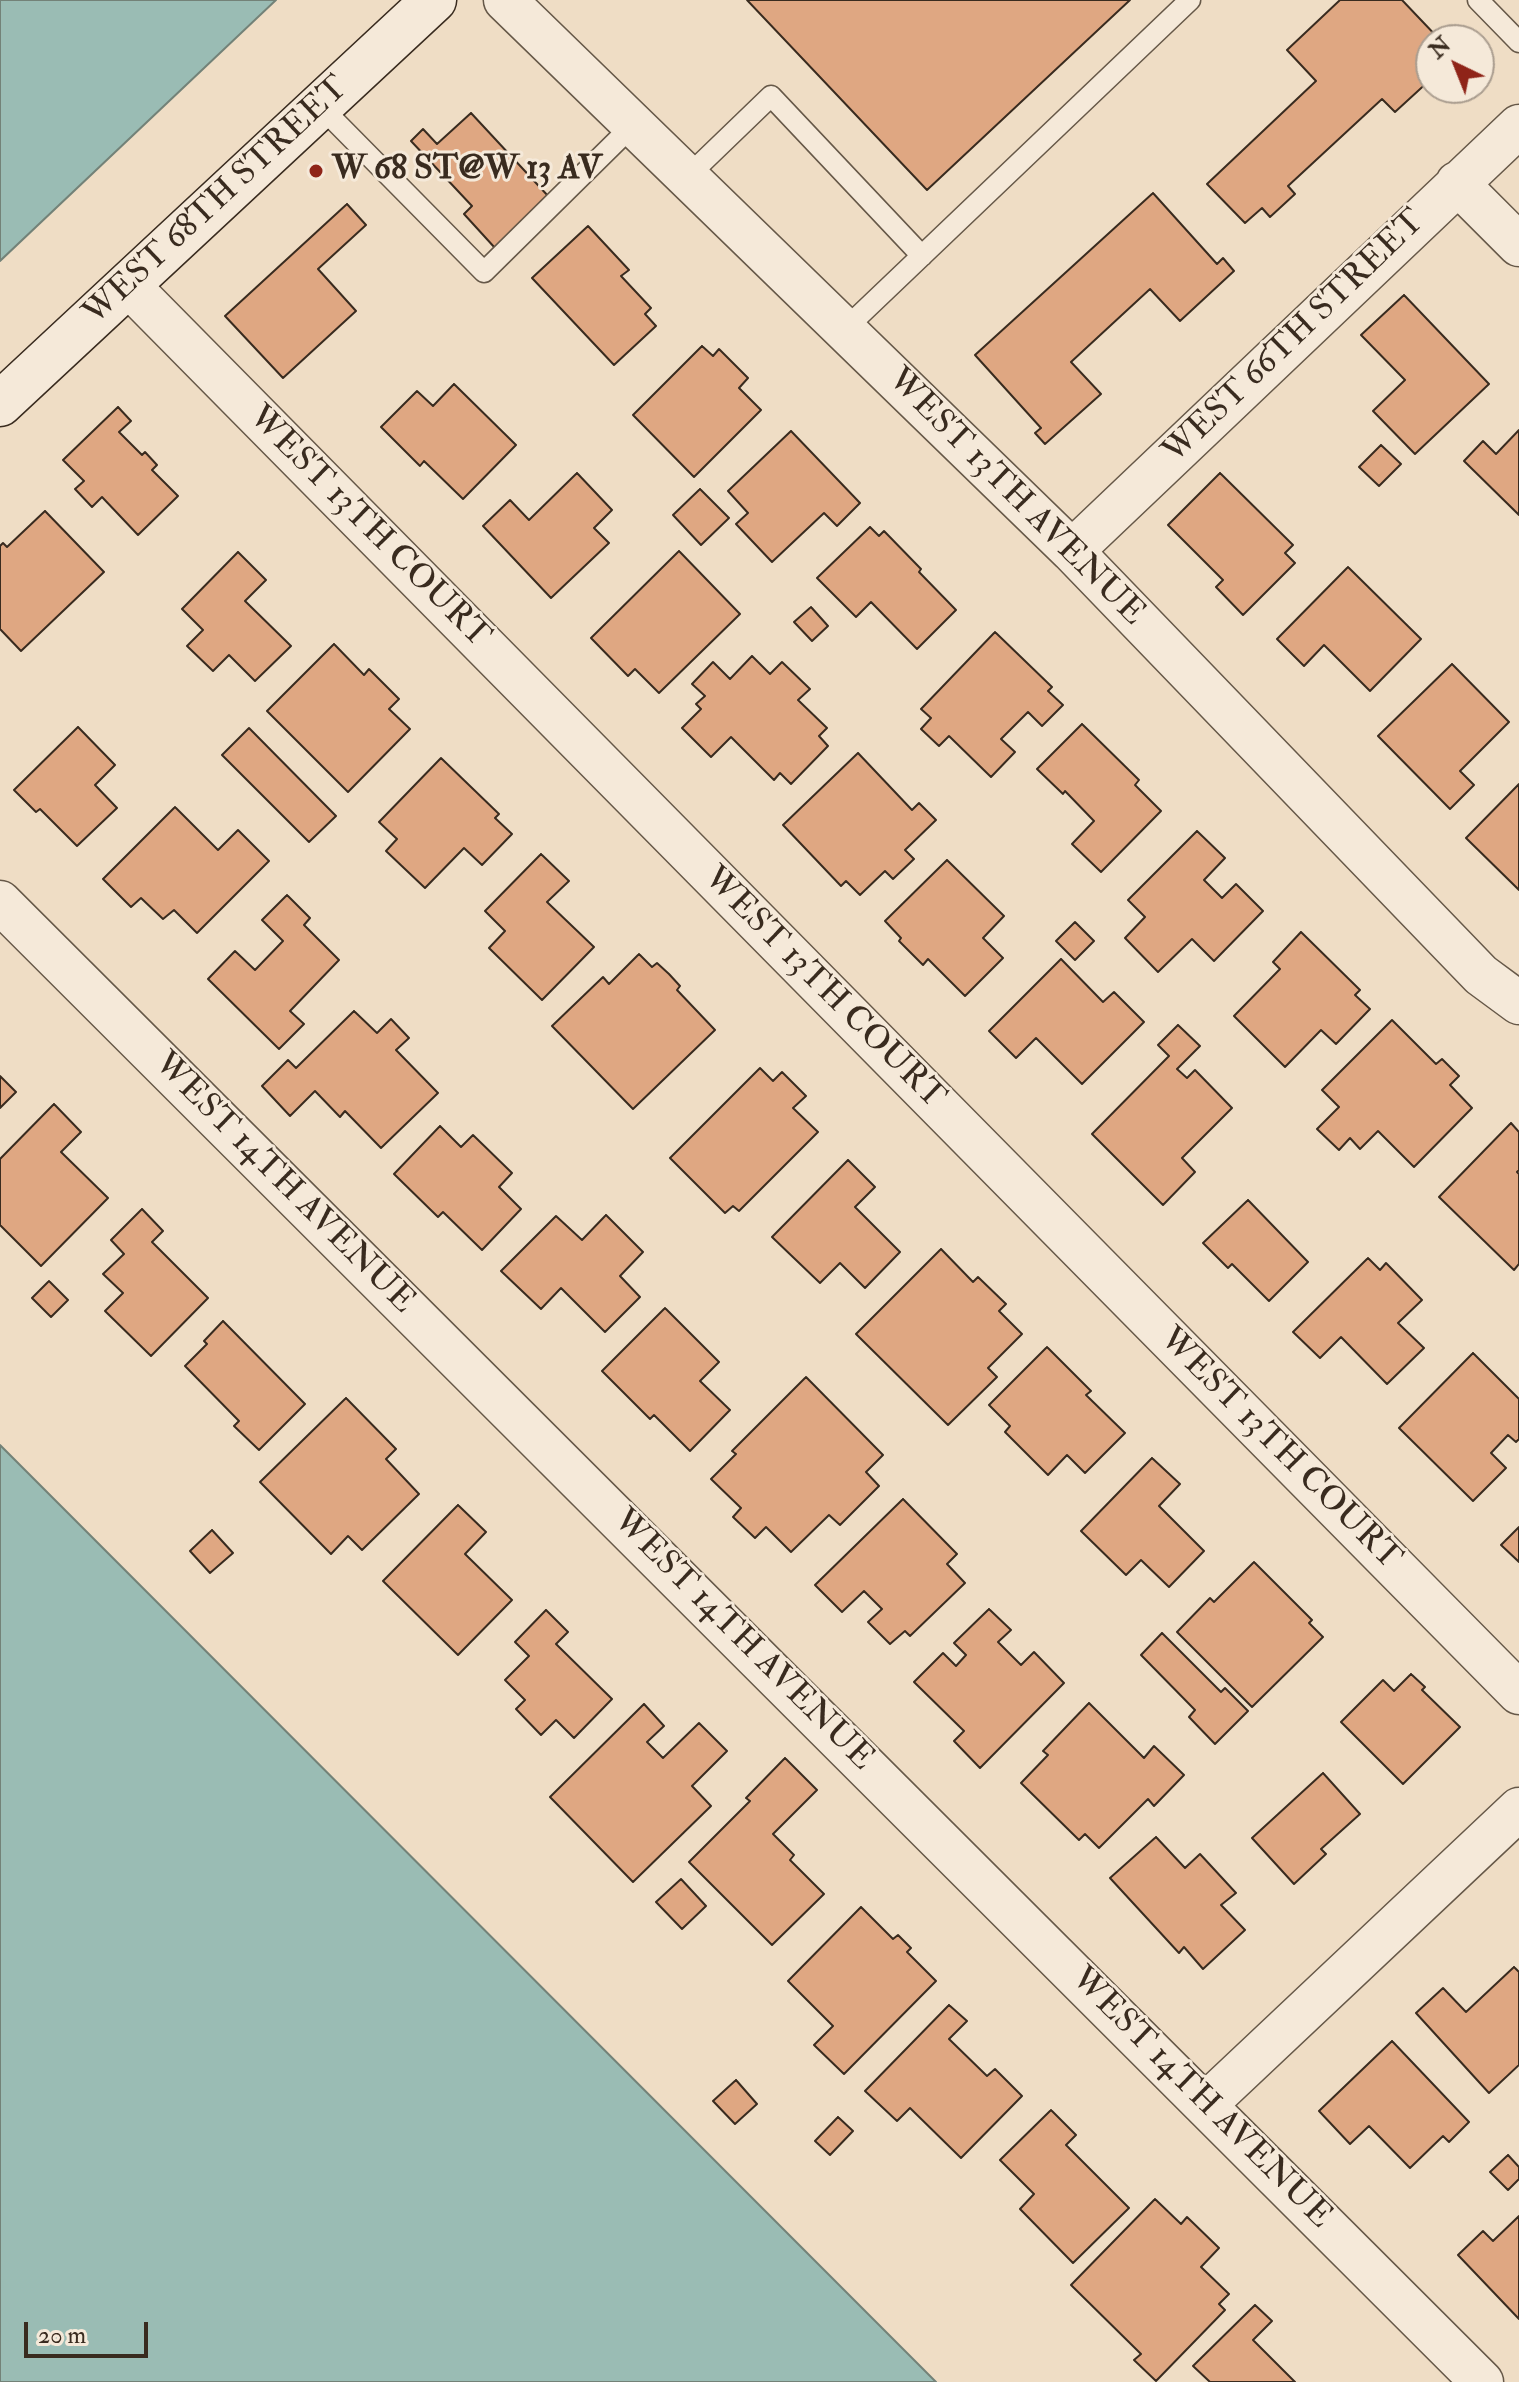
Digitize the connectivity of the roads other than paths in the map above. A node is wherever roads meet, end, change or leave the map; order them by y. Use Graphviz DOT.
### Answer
graph roads {
  1 [pos="505,0"];
  2 [pos="1190,0"];
  3 [pos="1478,0"];
  4 [pos="412,7"];
  5 [pos="1519,42"];
  6 [pos="320,106"];
  7 [pos="633,125"];
  8 [pos="1519,126"];
  9 [pos="687,177"];
  10 [pos="1457,183"];
  11 [pos="1519,245"];
  12 [pos="922,256"];
  13 [pos="128,285"];
  14 [pos="844,330"];
  15 [pos="0,404"];
  16 [pos="1072,551"];
  17 [pos="0,902"];
  18 [pos="1519,1003"];
  19 [pos="1519,1693"];
  20 [pos="1519,1809"];
  21 [pos="1206,2104"];
  22 [pos="1482,2382"];
  1 -- 7 [label="street, WEST 13TH AVENUE"];
  2 -- 12 [label="lane"];
  3 -- 5 [label="lane"];
  4 -- 6 [label="main road, WEST 68TH STREET"];
  6 -- 7 [label="lane"];
  6 -- 13 [label="main road, WEST 68TH STREET"];
  7 -- 9 [label="street, WEST 13TH AVENUE"];
  8 -- 10 [label="street, WEST 66TH STREET"];
  9 -- 12 [label="lane"];
  9 -- 14 [label="street, WEST 13TH AVENUE"];
  10 -- 11 [label="street"];
  10 -- 16 [label="street, WEST 66TH STREET"];
  12 -- 14 [label="lane"];
  13 -- 15 [label="main road, WEST 68TH STREET"];
  13 -- 19 [label="street, WEST 13TH COURT"];
  14 -- 16 [label="street, WEST 13TH AVENUE"];
  16 -- 18 [label="street, WEST 13TH AVENUE"];
  17 -- 21 [label="street, WEST 14TH AVENUE"];
  20 -- 21 [label="street"];
  21 -- 22 [label="street, WEST 14TH AVENUE"];
}
